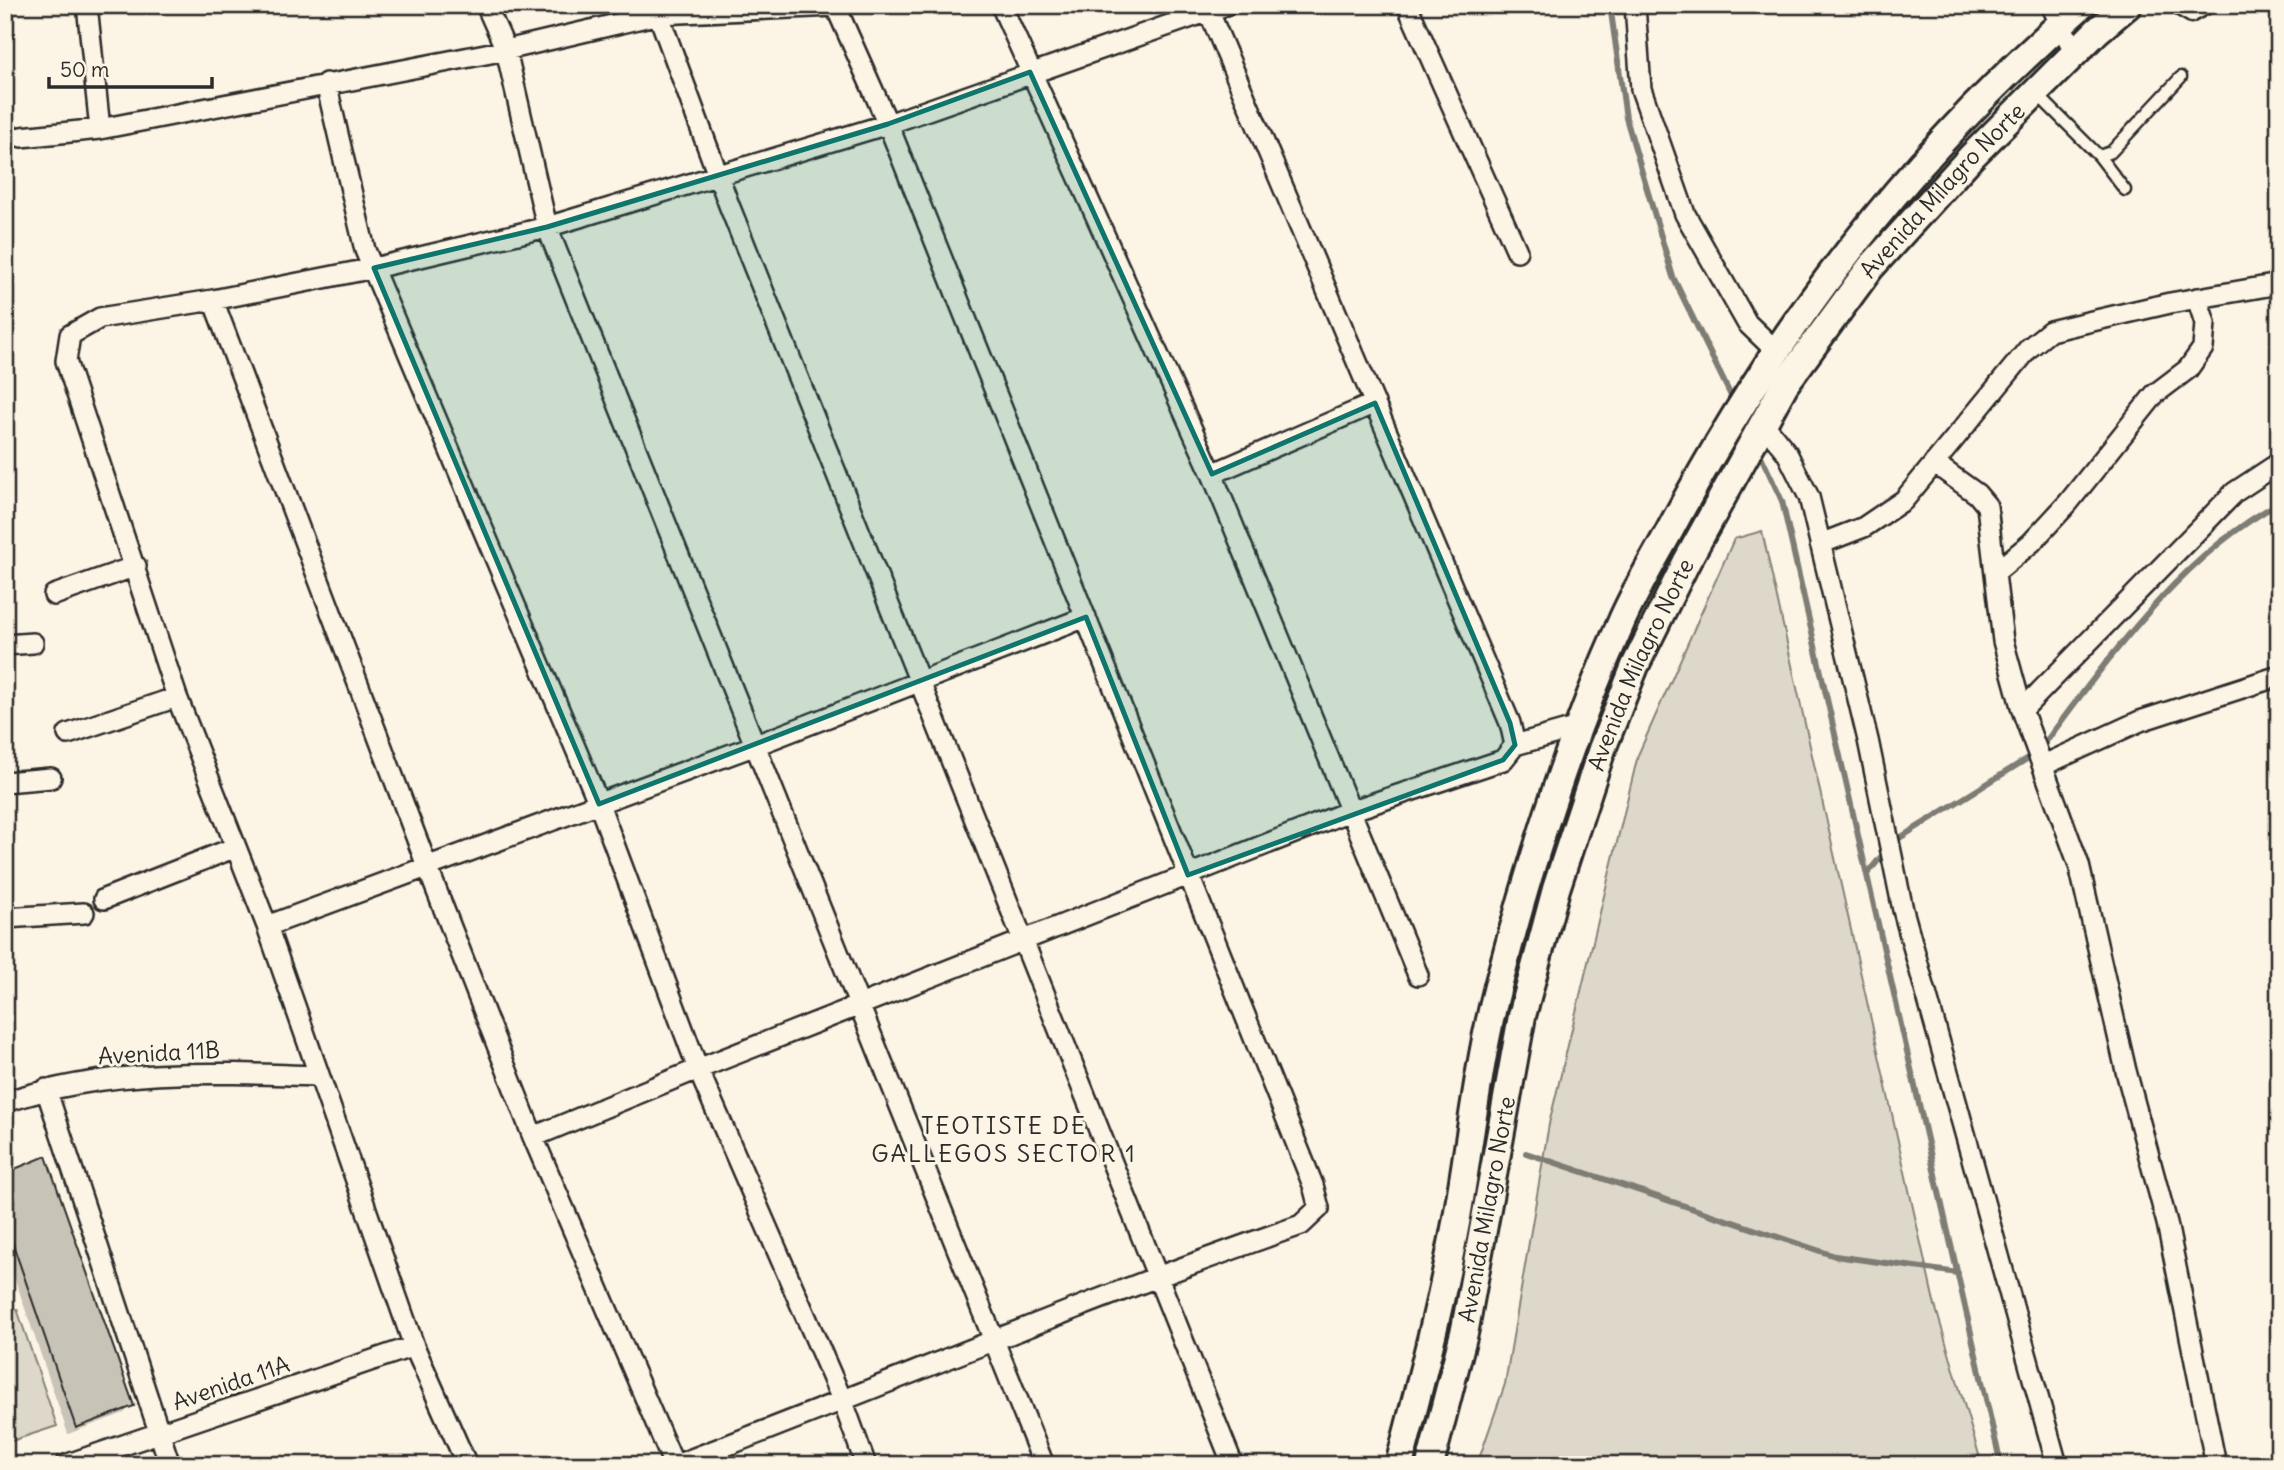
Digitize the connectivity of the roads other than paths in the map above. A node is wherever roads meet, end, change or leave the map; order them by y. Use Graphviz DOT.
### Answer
graph roads {
  1 [pos="87,5"];
  2 [pos="486,5"];
  3 [pos="1001,5"];
  4 [pos="1407,5"];
  5 [pos="1635,5"];
  6 [pos="2082,5"];
  7 [pos="2128,5"];
  8 [pos="2170,5"];
  9 [pos="2214,5"];
  10 [pos="835,6"];
  11 [pos="1214,7"];
  12 [pos="657,10"];
  13 [pos="2055,15"];
  14 [pos="506,50"];
  15 [pos="2075,53"];
  16 [pos="1030,72"];
  17 [pos="2181,77"];
  18 [pos="327,83"];
  19 [pos="2036,92"];
  20 [pos="888,124"];
  21 [pos="100,129"];
  22 [pos="21,137"];
  23 [pos="2099,156"];
  24 [pos="718,175"];
  25 [pos="2126,190"];
  26 [pos="547,227"];
  27 [pos="1517,251"];
  28 [pos="374,268"];
  29 [pos="2279,284"];
  30 [pos="2197,298"];
  31 [pos="213,300"];
  32 [pos="1775,350"];
  33 [pos="1375,403"];
  34 [pos="1763,423"];
  35 [pos="1934,463"];
  36 [pos="2279,464"];
  37 [pos="1212,474"];
  38 [pos="1820,544"];
  39 [pos="135,566"];
  40 [pos="1997,571"];
  41 [pos="54,595"];
  42 [pos="1086,617"];
  43 [pos="33,643"];
  44 [pos="5,645"];
  45 [pos="2279,676"];
  46 [pos="919,680"];
  47 [pos="177,696"];
  48 [pos="2022,709"];
  49 [pos="1578,727"];
  50 [pos="68,734"];
  51 [pos="756,745"];
  52 [pos="1515,745"];
  53 [pos="2044,765"];
  54 [pos="51,778"];
  55 [pos="5,782"];
  56 [pos="599,804"];
  57 [pos="1350,811"];
  58 [pos="236,847"];
  59 [pos="427,866"];
  60 [pos="1188,875"];
  61 [pos="104,899"];
  62 [pos="84,913"];
  63 [pos="5,918"];
  64 [pos="267,926"];
  65 [pos="1023,941"];
  66 [pos="1418,975"];
  67 [pos="861,1006"];
  68 [pos="698,1069"];
  69 [pos="317,1076"];
  70 [pos="47,1089"];
  71 [pos="5,1102"];
  72 [pos="533,1137"];
  73 [pos="1157,1275"];
  74 [pos="994,1341"];
  75 [pos="414,1346"];
  76 [pos="843,1402"];
  77 [pos="160,1433"];
  78 [pos="65,1465"];
  79 [pos="170,1465"];
  80 [pos="467,1465"];
  81 [pos="675,1465"];
  82 [pos="866,1465"];
  83 [pos="1044,1465"];
  84 [pos="1233,1465"];
  85 [pos="1399,1465"];
  86 [pos="1430,1465"];
  87 [pos="2057,1465"];
  88 [pos="2216,1465"];
  1 -- 21 [label="street"];
  2 -- 14 [label="street"];
  3 -- 16 [label="street"];
  4 -- 27 [label="street"];
  5 -- 32 [label="street"];
  6 -- 13 [label="main road, Avenida Milagro Norte"];
  7 -- 15 [label="main road, Avenida Milagro Norte"];
  8 -- 9 [label="lane"];
  10 -- 12 [label="street"];
  10 -- 20 [label="street"];
  11 -- 16 [label="street"];
  11 -- 33 [label="street"];
  12 -- 14 [label="street"];
  12 -- 24 [label="street"];
  13 -- 15 [label="street"];
  13 -- 32 [label="main road, Avenida Milagro Norte"];
  14 -- 18 [label="street"];
  14 -- 26 [label="street"];
  15 -- 19 [label="main road, Avenida Milagro Norte"];
  16 -- 20 [label="street"];
  16 -- 37 [label="street"];
  17 -- 23 [label="lane"];
  18 -- 21 [label="street"];
  18 -- 28 [label="street"];
  19 -- 23 [label="lane"];
  19 -- 34 [label="main road, Avenida Milagro Norte"];
  20 -- 24 [label="street"];
  20 -- 42 [label="street"];
  21 -- 22 [label="street"];
  23 -- 25 [label="lane"];
  24 -- 26 [label="street"];
  24 -- 46 [label="street"];
  26 -- 28 [label="street"];
  26 -- 51 [label="street"];
  28 -- 31 [label="street"];
  28 -- 56 [label="street"];
  29 -- 30 [label="street"];
  30 -- 35 [label="street"];
  30 -- 40 [label="street"];
  31 -- 39 [label="street"];
  31 -- 59 [label="street"];
  32 -- 49 [label="main road, Avenida Milagro Norte"];
  33 -- 37 [label="street"];
  33 -- 52 [label="street"];
  34 -- 38 [label="street"];
  34 -- 86 [label="main road, Avenida Milagro Norte"];
  35 -- 38 [label="street"];
  35 -- 40 [label="street"];
  36 -- 48 [label="street"];
  37 -- 57 [label="street"];
  38 -- 87 [label="street"];
  39 -- 41 [label="street"];
  39 -- 47 [label="street"];
  40 -- 48 [label="street"];
  42 -- 46 [label="street"];
  42 -- 60 [label="street"];
  43 -- 44 [label="street"];
  45 -- 53 [label="street"];
  46 -- 51 [label="street"];
  46 -- 65 [label="street"];
  47 -- 50 [label="street"];
  47 -- 58 [label="street"];
  48 -- 53 [label="street"];
  49 -- 52 [label="street"];
  49 -- 85 [label="main road, Avenida Milagro Norte"];
  51 -- 56 [label="street"];
  51 -- 67 [label="street"];
  52 -- 57 [label="street"];
  53 -- 88 [label="street"];
  54 -- 55 [label="street"];
  56 -- 59 [label="street"];
  56 -- 68 [label="street"];
  57 -- 60 [label="street"];
  57 -- 66 [label="street"];
  58 -- 61 [label="street"];
  58 -- 64 [label="street"];
  59 -- 64 [label="street"];
  59 -- 72 [label="street"];
  60 -- 65 [label="street"];
  60 -- 73 [label="street"];
  62 -- 63 [label="street"];
  64 -- 69 [label="street"];
  65 -- 67 [label="street"];
  65 -- 73 [label="street"];
  67 -- 68 [label="street"];
  67 -- 74 [label="street"];
  68 -- 72 [label="street"];
  68 -- 76 [label="street"];
  69 -- 70 [label="street, Avenida 11B"];
  69 -- 75 [label="street"];
  70 -- 71 [label="street, Avenida 11B"];
  70 -- 77 [label="street"];
  72 -- 81 [label="street"];
  73 -- 74 [label="street"];
  73 -- 84 [label="street"];
  74 -- 76 [label="street"];
  74 -- 83 [label="street"];
  75 -- 77 [label="street, Avenida 11A"];
  75 -- 80 [label="street"];
  76 -- 81 [label="street"];
  76 -- 82 [label="street"];
  77 -- 78 [label="street, Avenida 11A"];
  77 -- 79 [label="street"];
}
